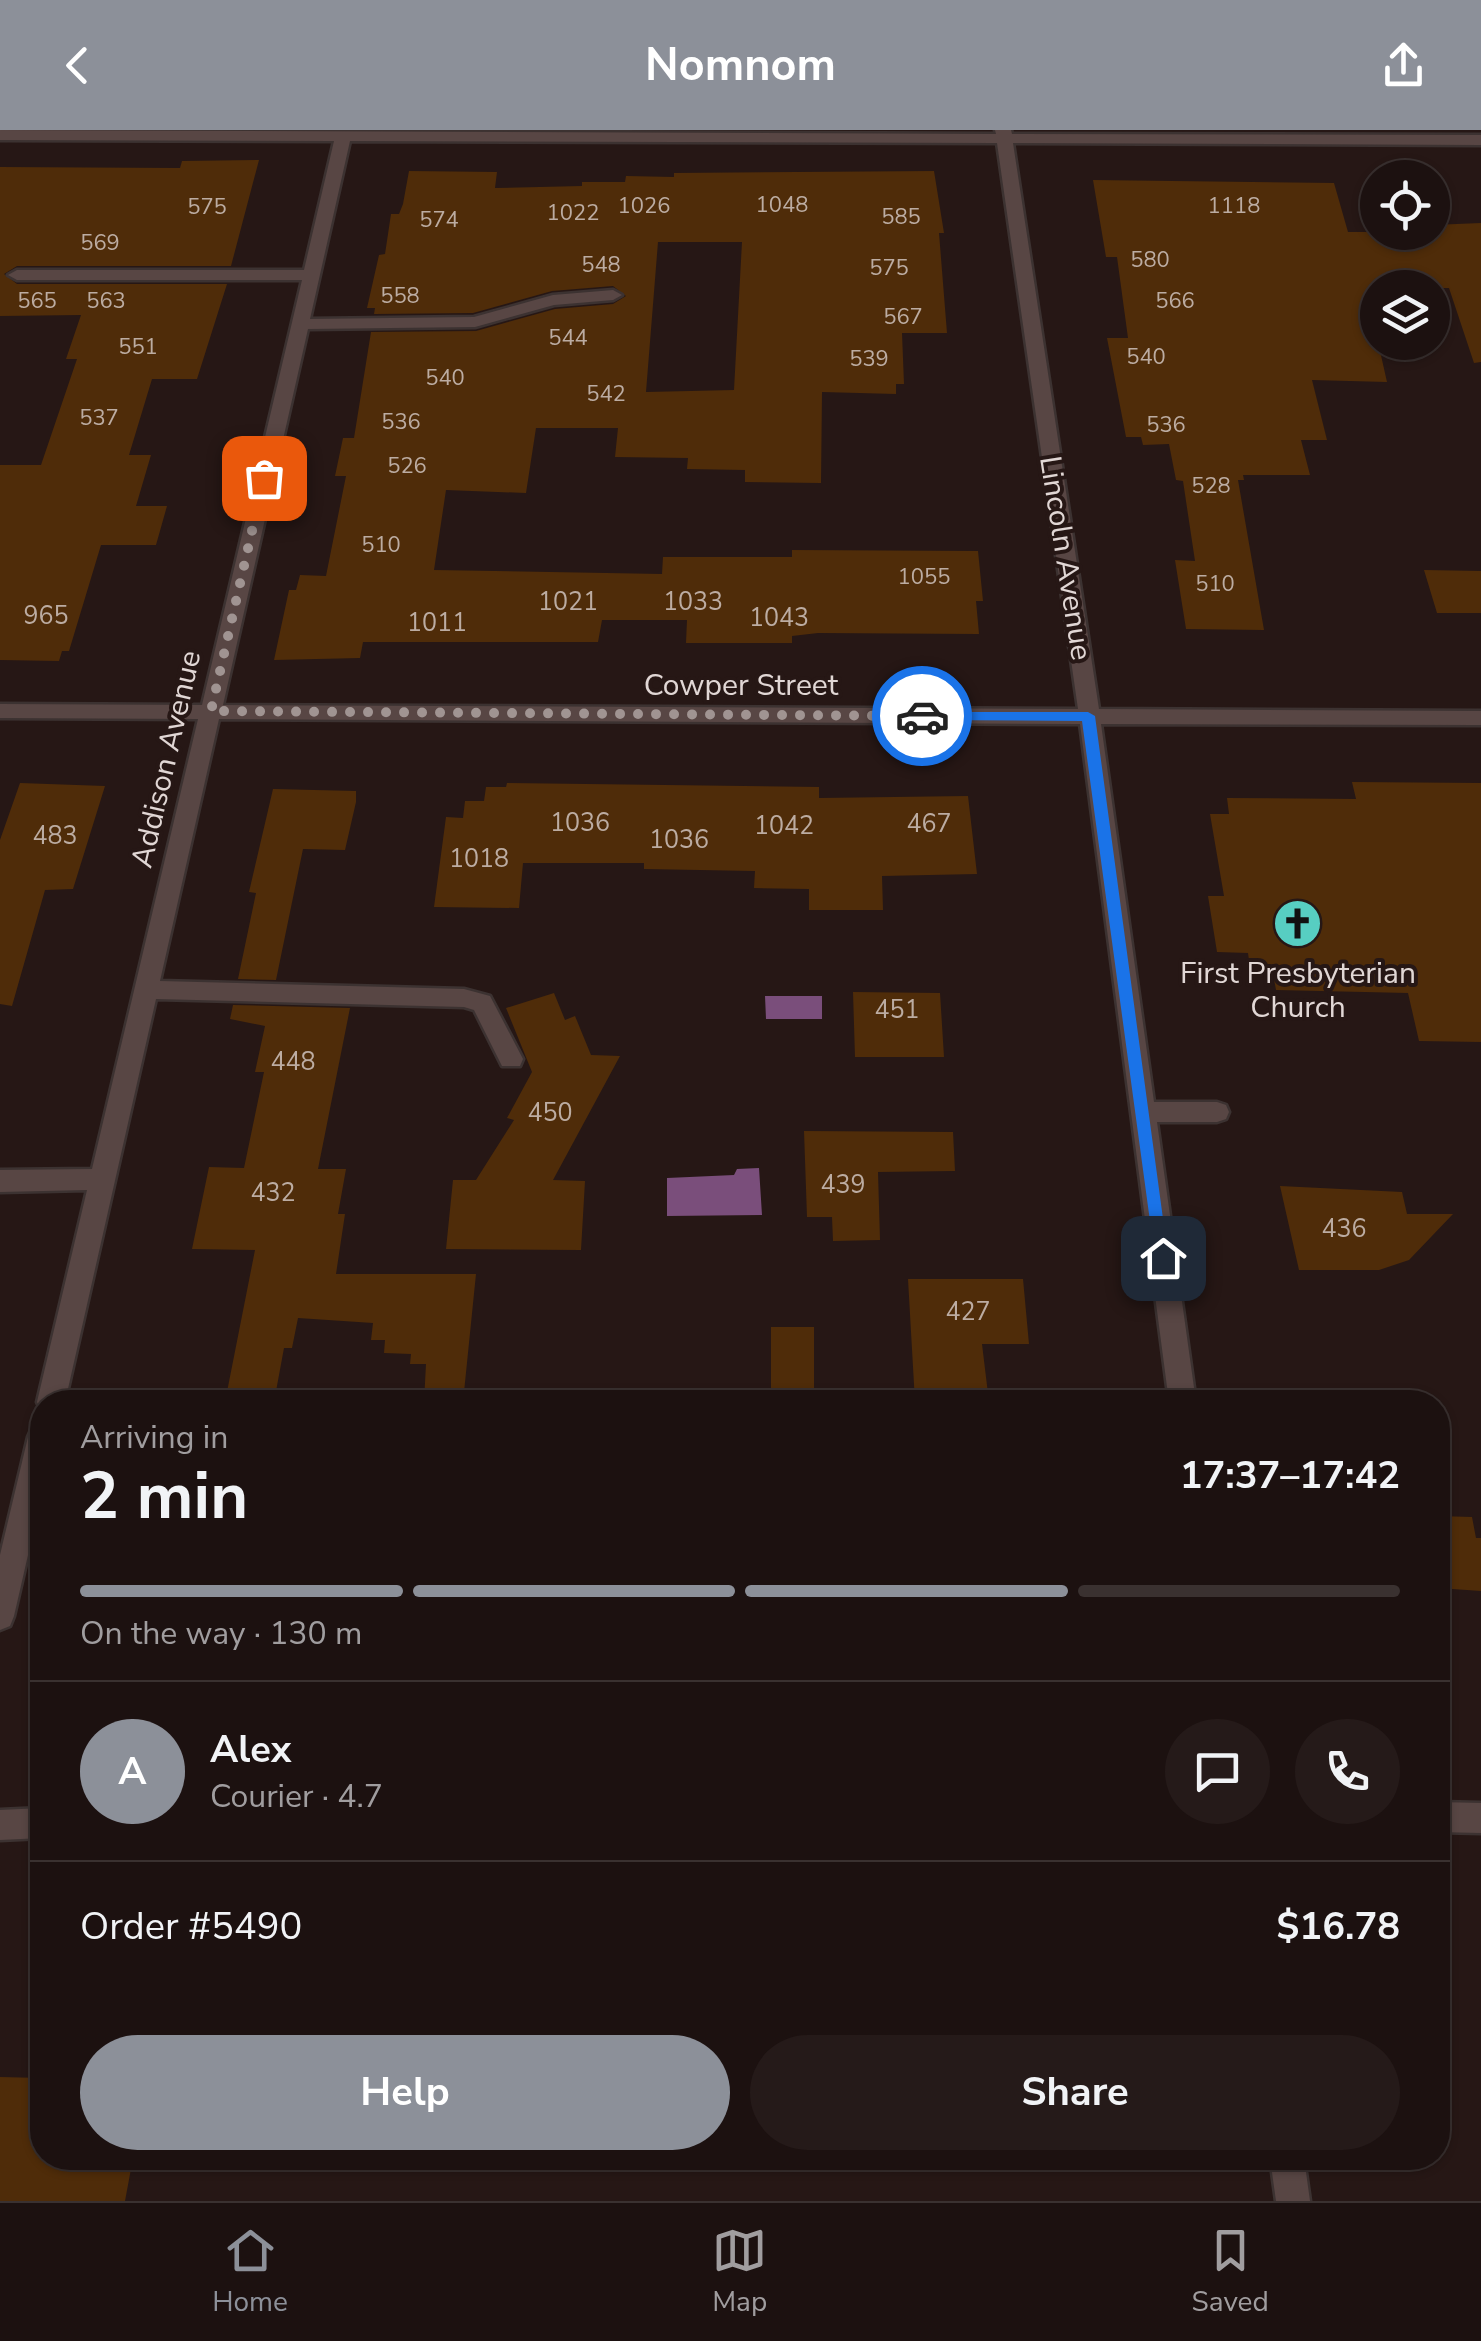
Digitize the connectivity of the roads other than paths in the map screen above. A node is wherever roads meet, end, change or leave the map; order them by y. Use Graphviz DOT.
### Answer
graph roads {
  1 [pos="344,133"];
  2 [pos="587,134"];
  3 [pos="1003,134"];
  4 [pos="0,135"];
  5 [pos="788,135"];
  6 [pos="1481,140"];
  7 [pos="17,275"];
  8 [pos="311,275"];
  9 [pos="614,295"];
  10 [pos="300,324"];
  11 [pos="211,711"];
  12 [pos="0,712"];
  13 [pos="1088,716"];
  14 [pos="1481,718"];
  15 [pos="147,990"];
  16 [pos="512,1058"];
  17 [pos="1143,1112"];
  18 [pos="1218,1112"];
  19 [pos="104,1179"];
  20 [pos="0,1181"];
  21 [pos="54,1390"];
  22 [pos="1181,1390"];
  23 [pos="30,1488"];
  24 [pos="0,1616"];
  25 [pos="1450,1817"];
  26 [pos="1481,1818"];
  27 [pos="0,1824"];
  28 [pos="30,1824"];
  29 [pos="1289,2170"];
  30 [pos="1293,2201"];
  1 -- 2 [label="street"];
  1 -- 4 [label="street"];
  1 -- 8 [label="street, Addison Avenue"];
  2 -- 5 [label="street"];
  3 -- 5 [label="street"];
  3 -- 6 [label="street"];
  3 -- 13 [label="street, Lincoln Avenue"];
  7 -- 8 [label="street"];
  8 -- 10 [label="street, Addison Avenue"];
  9 -- 10 [label="street"];
  10 -- 11 [label="street, Addison Avenue"];
  11 -- 12 [label="street, Cowper Street"];
  11 -- 13 [label="street, Cowper Street"];
  11 -- 15 [label="street, Addison Avenue"];
  13 -- 14 [label="street, Cowper Street"];
  13 -- 17 [label="street, Lincoln Avenue"];
  15 -- 16 [label="street"];
  15 -- 19 [label="street, Addison Avenue"];
  17 -- 18 [label="street"];
  17 -- 22 [label="street, Lincoln Avenue"];
  19 -- 20 [label="street"];
  19 -- 21 [label="street, Addison Avenue"];
  23 -- 24 [label="street"];
  25 -- 26 [label="street"];
  27 -- 28 [label="street"];
  29 -- 30 [label="street"];
}
